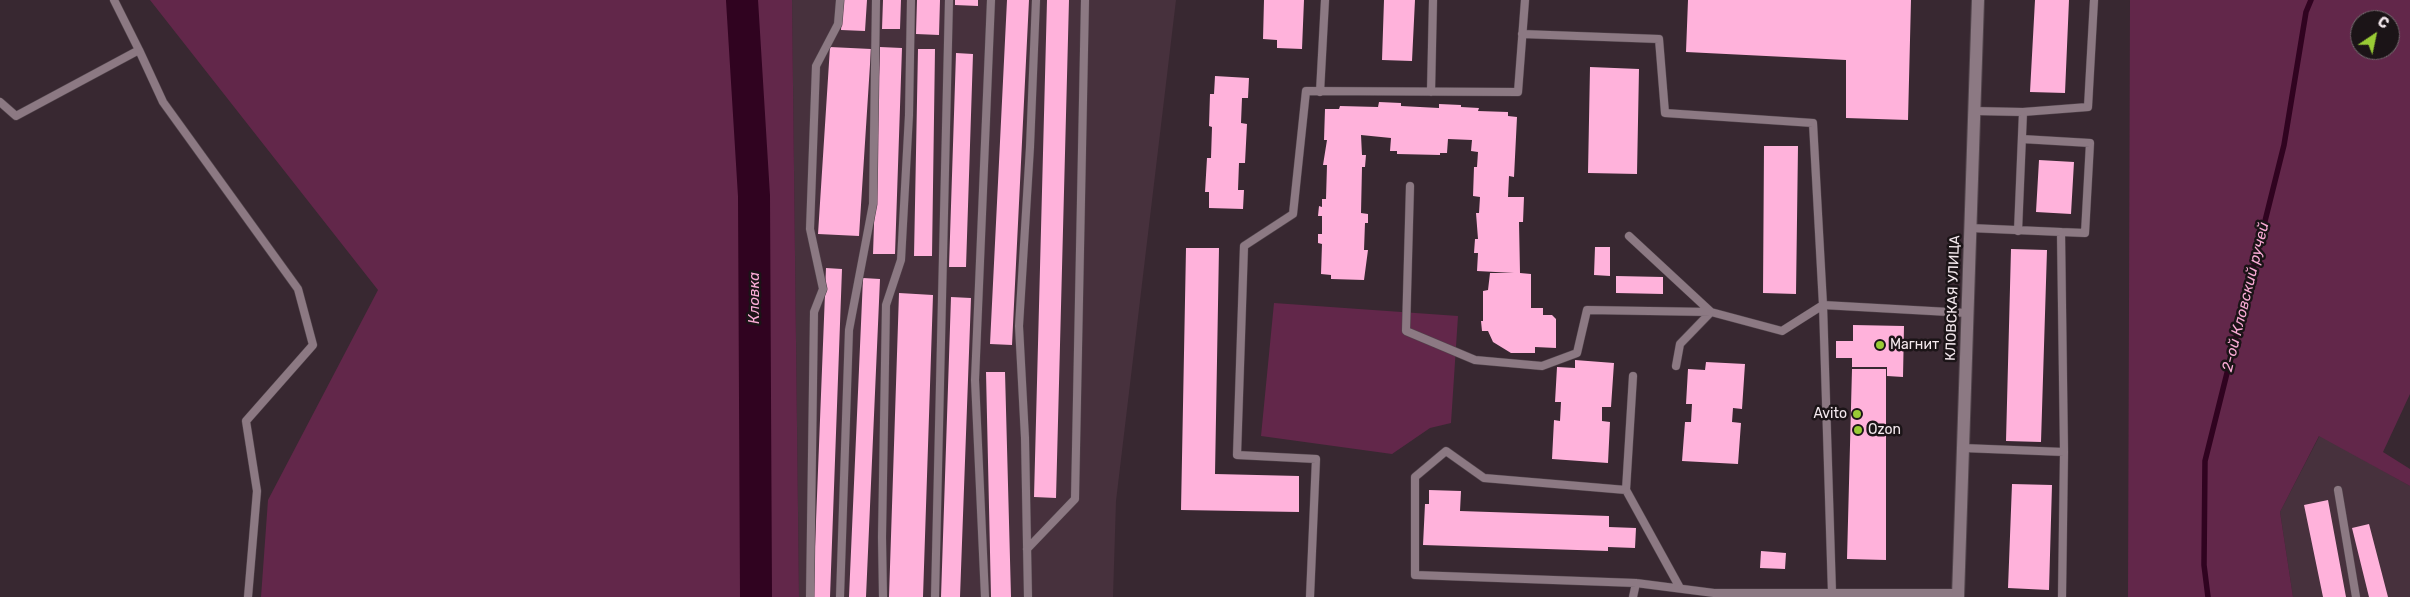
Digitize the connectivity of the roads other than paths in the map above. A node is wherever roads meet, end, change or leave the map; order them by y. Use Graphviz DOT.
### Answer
graph roads {
  1 [pos="114,0"];
  2 [pos="840,0"];
  3 [pos="876,0"];
  4 [pos="911,0"];
  5 [pos="949,0"];
  6 [pos="991,0"];
  7 [pos="1036,0"];
  8 [pos="1085,0"];
  9 [pos="1325,0"];
  10 [pos="1433,0"];
  11 [pos="1525,0"];
  12 [pos="1978,0"];
  13 [pos="2094,0"];
  14 [pos="1522,34"];
  15 [pos="139,50"];
  16 [pos="1320,92"];
  17 [pos="1431,92"];
  18 [pos="0,102"];
  19 [pos="1974,111"];
  20 [pos="2023,112"];
  21 [pos="2022,139"];
  22 [pos="1410,186"];
  23 [pos="1970,228"];
  24 [pos="2018,231"];
  25 [pos="2061,232"];
  26 [pos="1629,236"];
  27 [pos="1823,305"];
  28 [pos="1711,312"];
  29 [pos="1967,313"];
  30 [pos="1676,366"];
  31 [pos="1634,376"];
  32 [pos="1963,448"];
  33 [pos="2064,452"];
  34 [pos="1626,490"];
  35 [pos="2338,490"];
  36 [pos="1027,549"];
  37 [pos="1636,582"];
  38 [pos="1680,588"];
  39 [pos="1832,593"];
  40 [pos="1714,595"];
  41 [pos="1791,595"];
  42 [pos="1958,595"];
  43 [pos="248,597"];
  44 [pos="810,597"];
  45 [pos="840,597"];
  46 [pos="883,597"];
  47 [pos="935,597"];
  48 [pos="986,597"];
  49 [pos="1028,597"];
  50 [pos="1310,597"];
  51 [pos="1633,597"];
  52 [pos="2062,597"];
  53 [pos="2356,597"];
  1 -- 15 [label="lane"];
  2 -- 44 [label="lane"];
  3 -- 45 [label="lane"];
  4 -- 46 [label="lane"];
  5 -- 47 [label="lane"];
  6 -- 48 [label="lane"];
  7 -- 36 [label="lane"];
  8 -- 36 [label="lane"];
  9 -- 16 [label="lane"];
  10 -- 17 [label="lane"];
  11 -- 14 [label="lane"];
  12 -- 19 [label="street, КЛОВСКАЯ УЛИЦА"];
  13 -- 20 [label="lane"];
  14 -- 17 [label="lane"];
  14 -- 27 [label="lane"];
  15 -- 18 [label="lane"];
  15 -- 43 [label="lane"];
  16 -- 17 [label="lane"];
  16 -- 50 [label="lane"];
  19 -- 20 [label="lane"];
  19 -- 23 [label="street, КЛОВСКАЯ УЛИЦА"];
  20 -- 21 [label="lane"];
  21 -- 24 [label="lane"];
  21 -- 25 [label="lane"];
  22 -- 28 [label="lane"];
  23 -- 24 [label="lane"];
  23 -- 29 [label="street, КЛОВСКАЯ УЛИЦА"];
  24 -- 25 [label="lane"];
  25 -- 33 [label="lane"];
  26 -- 28 [label="lane"];
  27 -- 28 [label="lane"];
  27 -- 29 [label="lane"];
  27 -- 39 [label="lane"];
  28 -- 30 [label="lane"];
  29 -- 32 [label="street, КЛОВСКАЯ УЛИЦА"];
  31 -- 34 [label="lane"];
  32 -- 33 [label="lane"];
  32 -- 42 [label="street, КЛОВСКАЯ УЛИЦА"];
  33 -- 52 [label="lane"];
  34 -- 37 [label="lane"];
  34 -- 38 [label="lane"];
  35 -- 53 [label="lane"];
  36 -- 49 [label="lane"];
  37 -- 38 [label="lane"];
  37 -- 51 [label="lane"];
  38 -- 40 [label="lane"];
  39 -- 41 [label="lane"];
  39 -- 42 [label="lane"];
  40 -- 41 [label="lane"];
}
